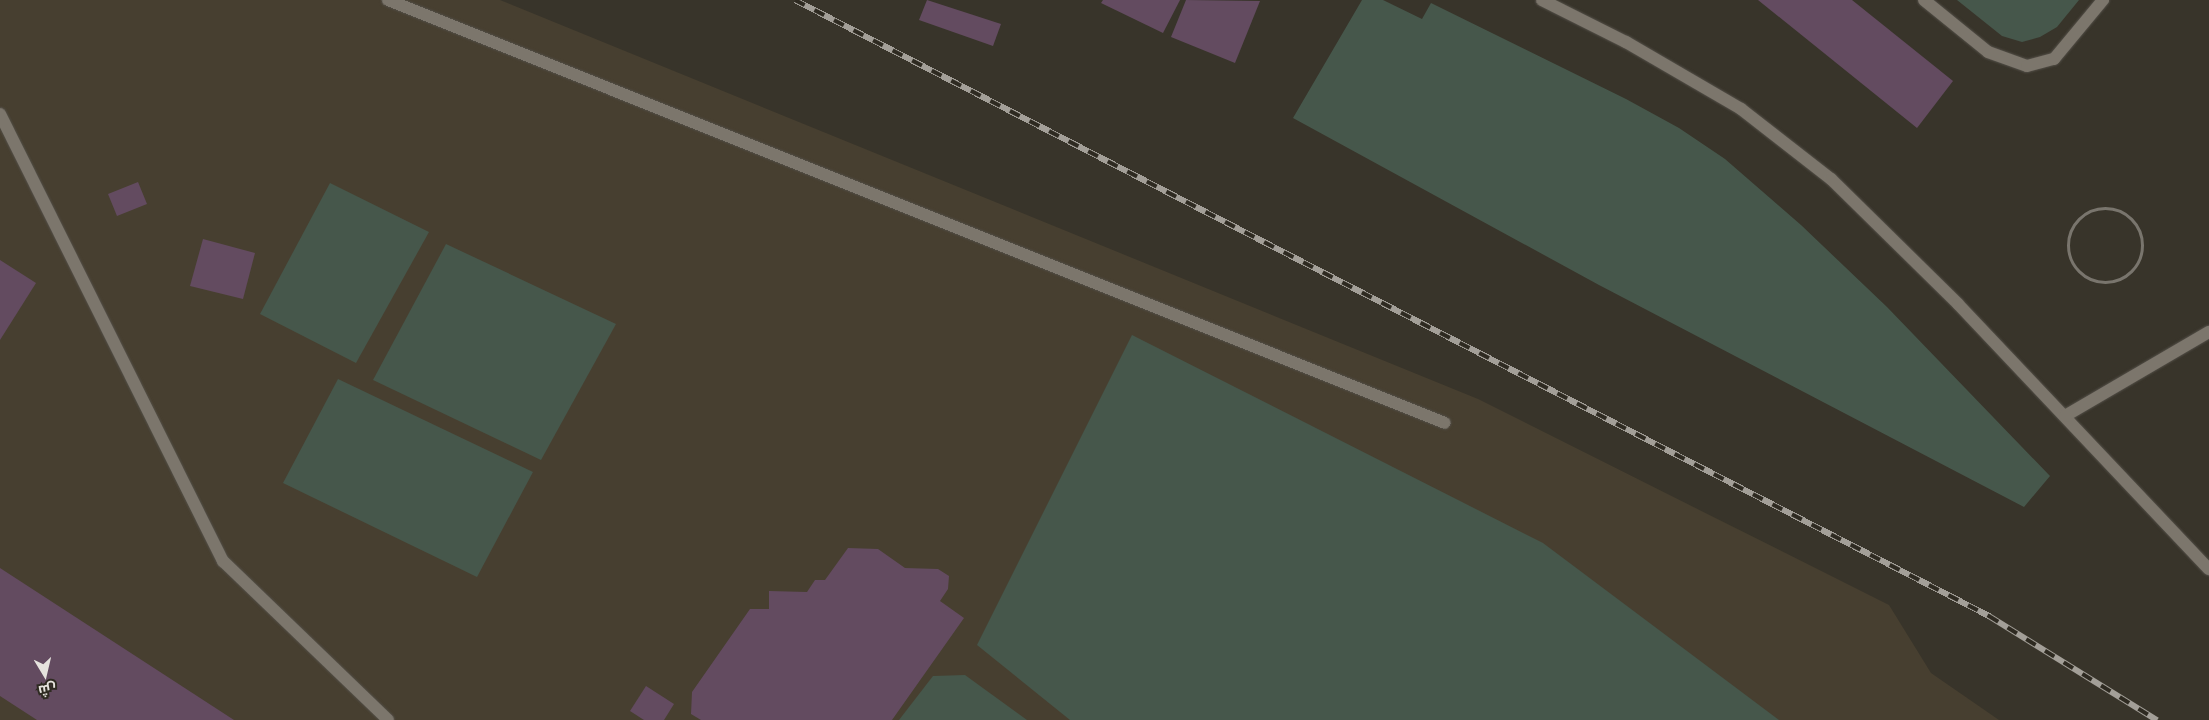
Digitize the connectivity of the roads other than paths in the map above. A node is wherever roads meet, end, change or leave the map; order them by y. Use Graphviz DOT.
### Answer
graph roads {
  1 [pos="388,0"];
  2 [pos="1542,0"];
  3 [pos="1924,0"];
  4 [pos="2103,0"];
  5 [pos="0,114"];
  6 [pos="2209,332"];
  7 [pos="2065,416"];
  8 [pos="1445,423"];
  9 [pos="2209,569"];
  10 [pos="388,720"];
  1 -- 8 [label="street"];
  2 -- 7 [label="street"];
  3 -- 4 [label="street"];
  5 -- 10 [label="street"];
  6 -- 7 [label="street"];
  7 -- 9 [label="street"];
}
